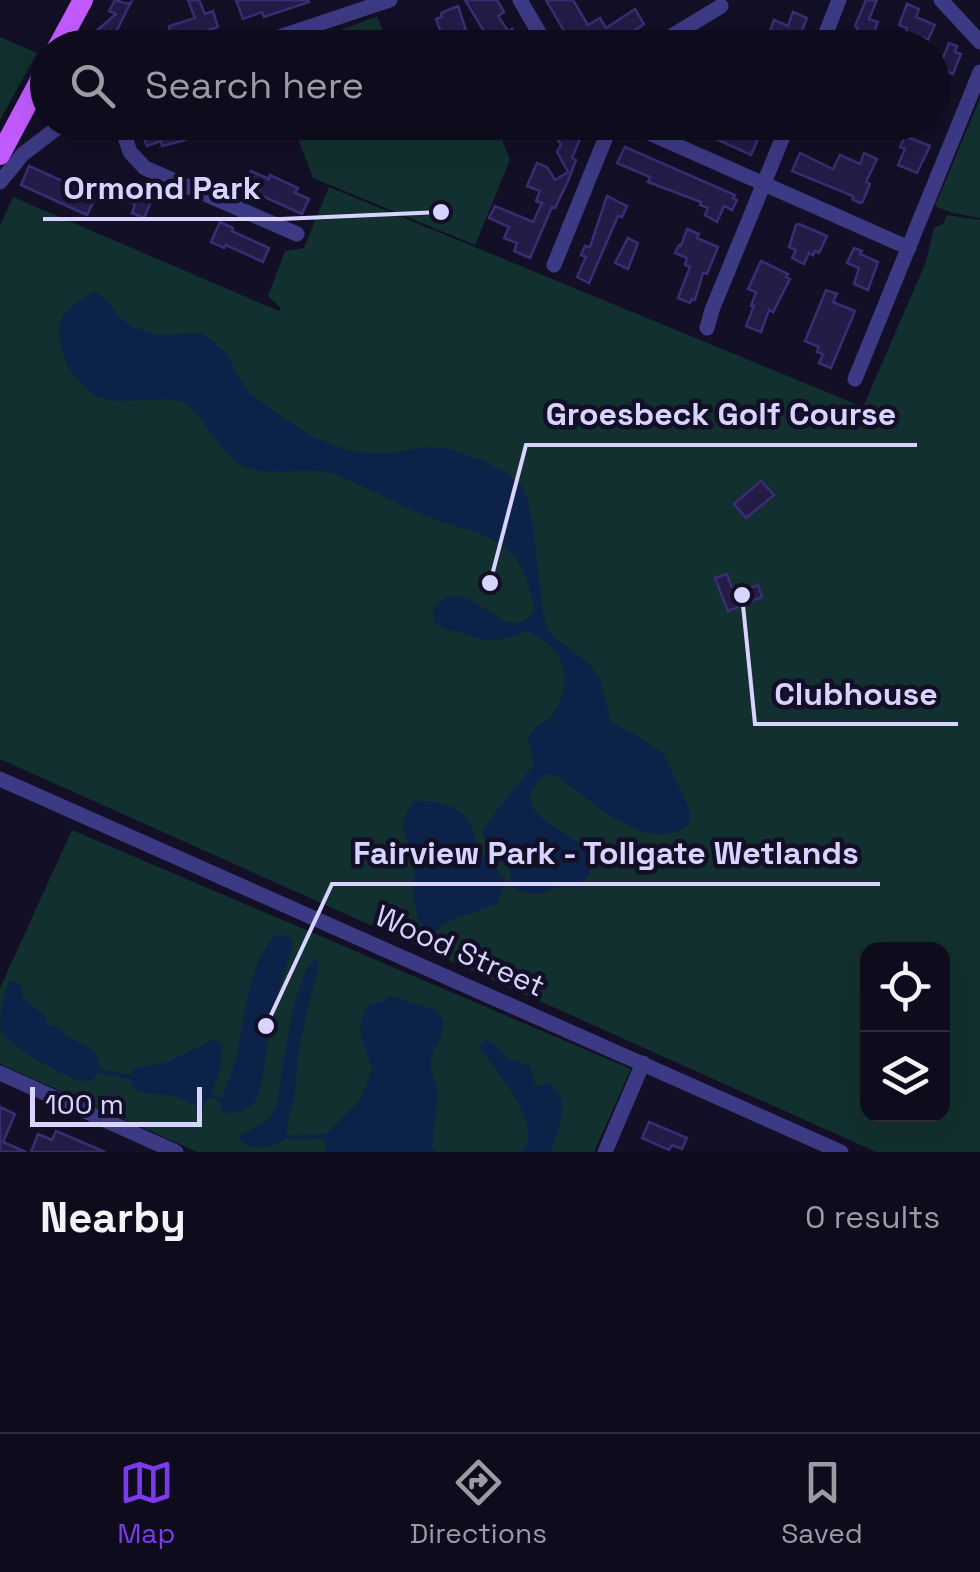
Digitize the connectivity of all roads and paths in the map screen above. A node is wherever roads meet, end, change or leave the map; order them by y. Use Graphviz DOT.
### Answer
graph roads {
  1 [pos="84,0"];
  2 [pos="390,0"];
  3 [pos="520,0"];
  4 [pos="840,0"];
  5 [pos="941,0"];
  6 [pos="722,6"];
  7 [pos="67,30"];
  8 [pos="300,30"];
  9 [pos="538,30"];
  10 [pos="682,30"];
  11 [pos="828,30"];
  12 [pos="980,42"];
  13 [pos="980,72"];
  14 [pos="30,111"];
  15 [pos="40,140"];
  16 [pos="126,140"];
  17 [pos="605,140"];
  18 [pos="665,140"];
  19 [pos="782,140"];
  20 [pos="0,155"];
  21 [pos="0,182"];
  22 [pos="764,184"];
  23 [pos="296,234"];
  24 [pos="908,248"];
  25 [pos="554,265"];
  26 [pos="707,328"];
  27 [pos="855,379"];
  28 [pos="0,779"];
  29 [pos="643,1063"];
  30 [pos="0,1073"];
  31 [pos="176,1152"];
  32 [pos="605,1152"];
  33 [pos="841,1152"];
  1 -- 7 [label="main road"];
  2 -- 8 [label="street"];
  3 -- 9 [label="street"];
  4 -- 11 [label="street"];
  5 -- 12 [label="street"];
  6 -- 10 [label="street"];
  13 -- 24 [label="street"];
  14 -- 20 [label="main road"];
  15 -- 21 [label="street"];
  16 -- 23 [label="street"];
  17 -- 25 [label="street"];
  18 -- 22 [label="street"];
  19 -- 22 [label="street"];
  22 -- 24 [label="street"];
  22 -- 26 [label="street"];
  24 -- 27 [label="street"];
  28 -- 29 [label="street, Wood Street"];
  29 -- 32 [label="street"];
  29 -- 33 [label="street, Wood Street"];
  30 -- 31 [label="street"];
}
